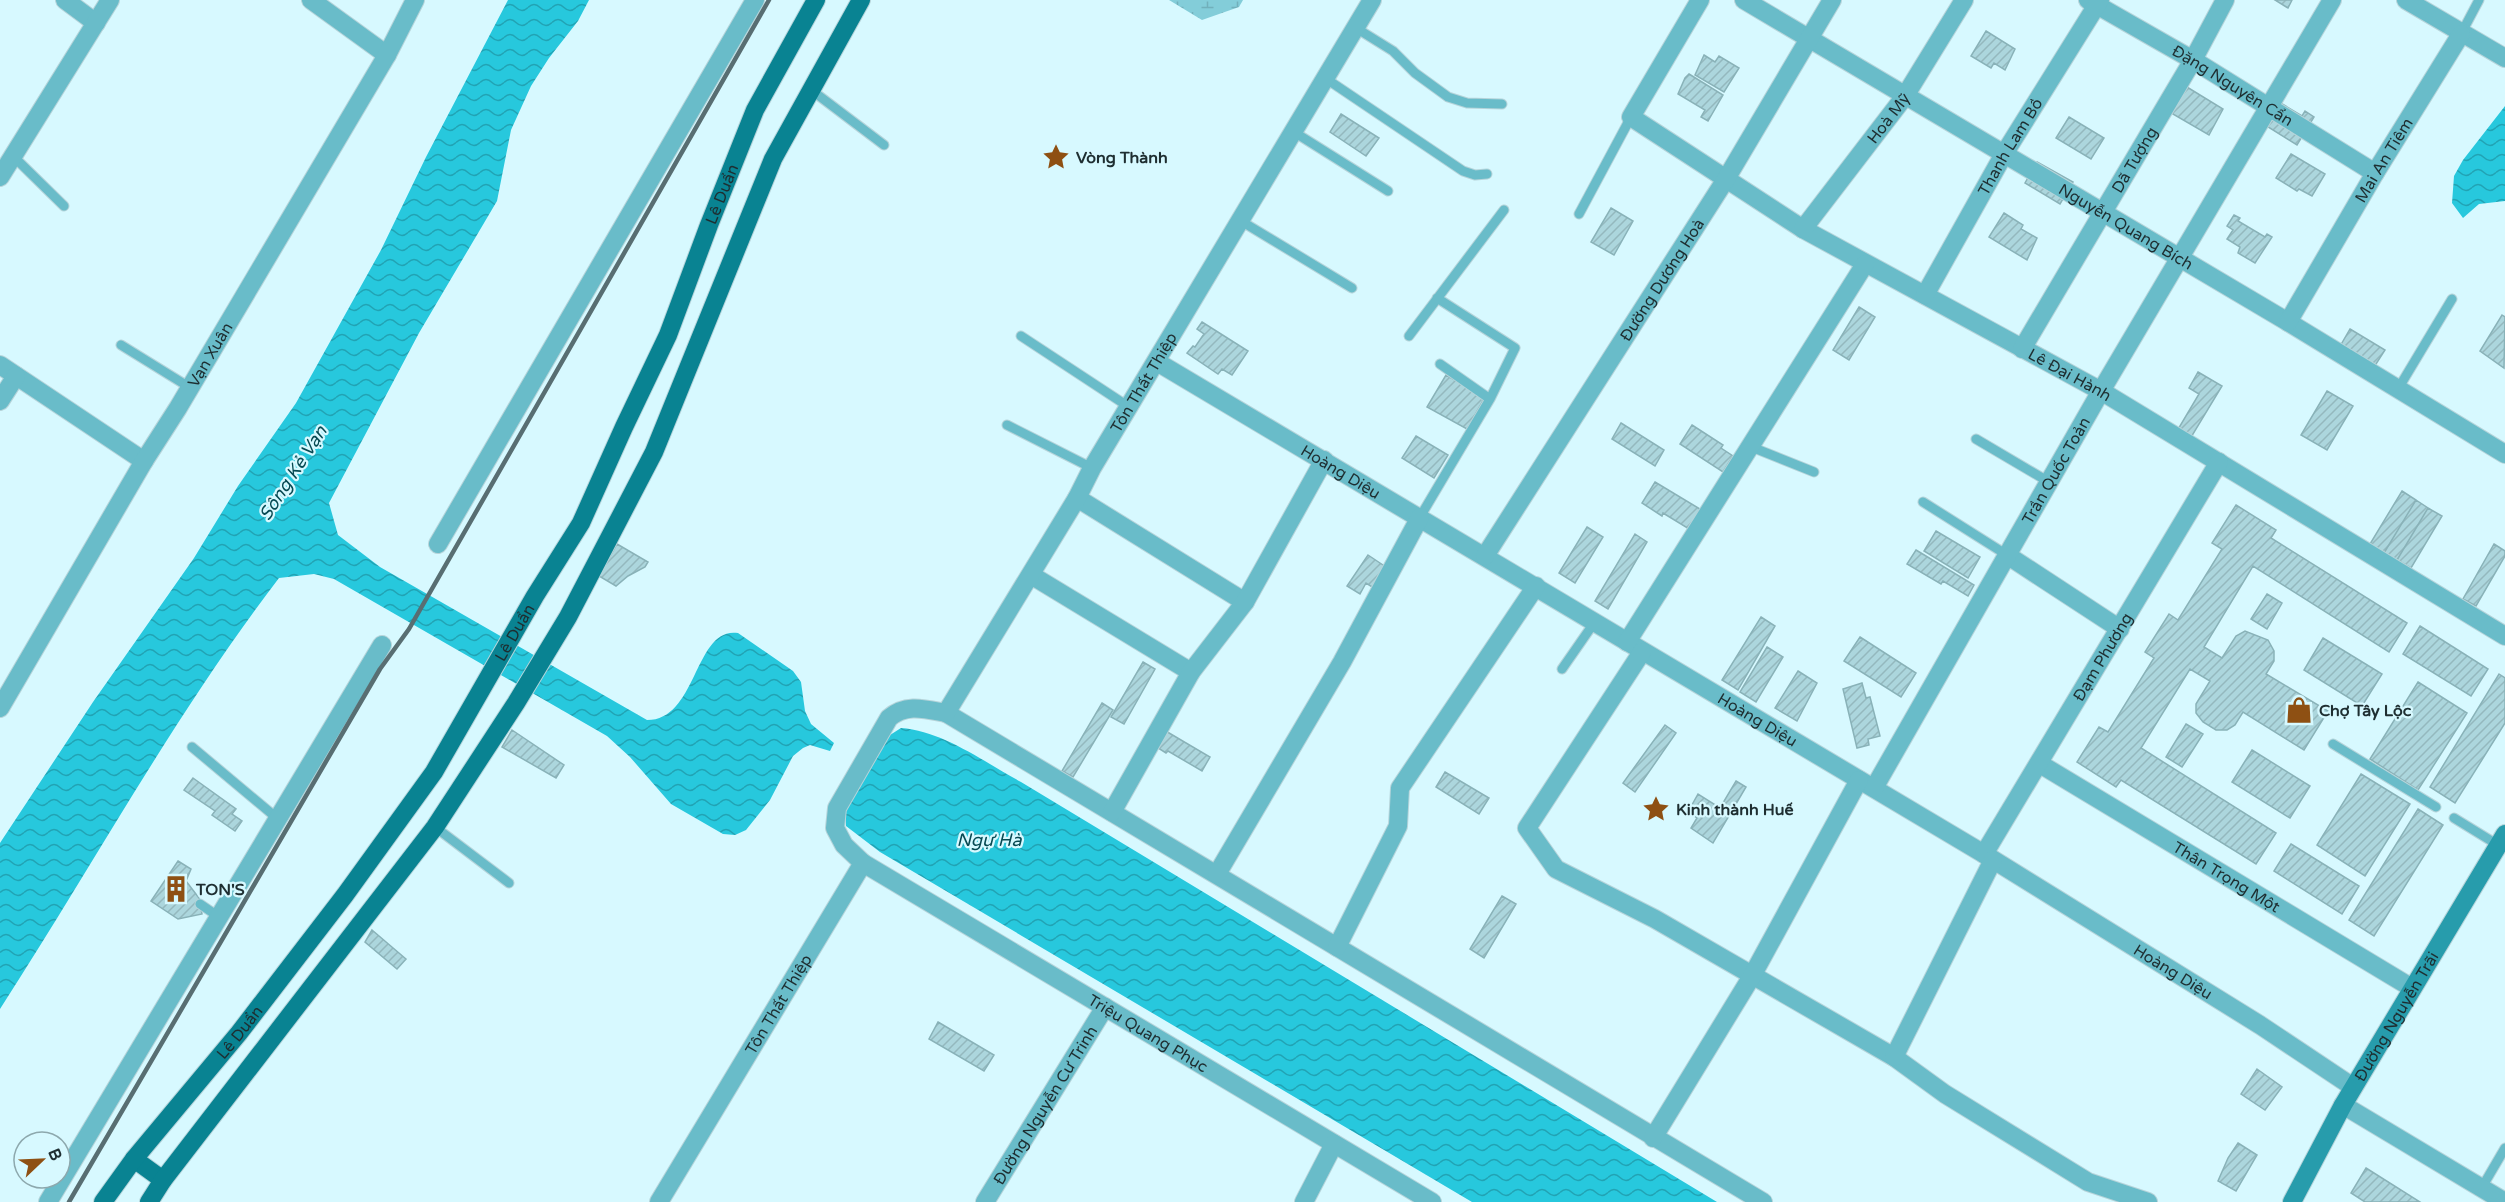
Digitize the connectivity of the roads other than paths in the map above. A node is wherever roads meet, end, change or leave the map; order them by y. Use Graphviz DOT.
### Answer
graph roads {
  1 [pos="65,0"];
  2 [pos="110,0"];
  3 [pos="311,0"];
  4 [pos="415,0"];
  5 [pos="755,0"];
  6 [pos="816,0"];
  7 [pos="861,0"];
  8 [pos="1372,0"];
  9 [pos="1700,0"];
  10 [pos="1744,0"];
  11 [pos="1832,0"];
  12 [pos="1964,0"];
  13 [pos="2225,0"];
  14 [pos="2332,0"];
  15 [pos="2406,0"];
  16 [pos="2479,0"];
  17 [pos="2095,2"];
  18 [pos="96,23"];
  19 [pos="1356,28"];
  20 [pos="2461,34"];
  21 [pos="1809,38"];
  22 [pos="387,55"];
  23 [pos="2505,58"];
  24 [pos="2193,60"];
  25 [pos="1325,78"];
  26 [pos="810,89"];
  27 [pos="1905,96"];
  28 [pos="1502,104"];
  29 [pos="2270,106"];
  30 [pos="1632,117"];
  31 [pos="1294,132"];
  32 [pos="884,145"];
  33 [pos="2004,154"];
  34 [pos="13,156"];
  35 [pos="2375,173"];
  36 [pos="1487,174"];
  37 [pos="0,177"];
  38 [pos="1726,179"];
  39 [pos="1388,191"];
  40 [pos="64,206"];
  41 [pos="1504,210"];
  42 [pos="2103,212"];
  43 [pos="1579,214"];
  44 [pos="1241,221"];
  45 [pos="1803,229"];
  46 [pos="2181,259"];
  47 [pos="1865,264"];
  48 [pos="1352,288"];
  49 [pos="1925,295"];
  50 [pos="1437,298"];
  51 [pos="2452,299"];
  52 [pos="2289,322"];
  53 [pos="1021,336"];
  54 [pos="1409,336"];
  55 [pos="121,345"];
  56 [pos="2022,349"];
  57 [pos="1157,362"];
  58 [pos="1440,364"];
  59 [pos="0,365"];
  60 [pos="16,376"];
  61 [pos="189,387"];
  62 [pos="2398,389"];
  63 [pos="2102,391"];
  64 [pos="1490,399"];
  65 [pos="0,401"];
  66 [pos="1129,407"];
  67 [pos="1007,424"];
  68 [pos="1976,439"];
  69 [pos="1749,446"];
  70 [pos="2505,454"];
  71 [pos="1324,460"];
  72 [pos="144,461"];
  73 [pos="2219,462"];
  74 [pos="1092,468"];
  75 [pos="1814,472"];
  76 [pos="2049,482"];
  77 [pos="1077,498"];
  78 [pos="1923,502"];
  79 [pos="1420,517"];
  80 [pos="438,544"];
  81 [pos="2007,555"];
  82 [pos="1485,556"];
  83 [pos="1030,575"];
  84 [pos="1536,586"];
  85 [pos="1245,602"];
  86 [pos="1593,623"];
  87 [pos="2120,629"];
  88 [pos="2505,636"];
  89 [pos="1627,642"];
  90 [pos="382,645"];
  91 [pos="1642,652"];
  92 [pos="1562,669"];
  93 [pos="1191,672"];
  94 [pos="0,708"];
  95 [pos="946,713"];
  96 [pos="2333,744"];
  97 [pos="192,747"];
  98 [pos="2040,764"];
  99 [pos="1867,784"];
  100 [pos="2436,807"];
  101 [pos="1112,812"];
  102 [pos="2454,818"];
  103 [pos="278,819"];
  104 [pos="435,827"];
  105 [pos="2502,839"];
  106 [pos="1989,857"];
  107 [pos="863,863"];
  108 [pos="1216,874"];
  109 [pos="509,883"];
  110 [pos="200,904"];
  111 [pos="219,917"];
  112 [pos="1337,947"];
  113 [pos="1752,976"];
  114 [pos="2412,988"];
  115 [pos="1105,1007"];
  116 [pos="1894,1058"];
  117 [pos="2354,1087"];
  118 [pos="2343,1105"];
  119 [pos="1653,1138"];
  120 [pos="1334,1144"];
  121 [pos="2505,1148"];
  122 [pos="134,1159"];
  123 [pos="163,1180"];
  124 [pos="2481,1189"];
  125 [pos="48,1202"];
  126 [pos="102,1202"];
  127 [pos="149,1202"];
  128 [pos="659,1202"];
  129 [pos="985,1202"];
  130 [pos="1304,1202"];
  131 [pos="1432,1202"];
  132 [pos="1762,1202"];
  133 [pos="2148,1202"];
  134 [pos="2292,1202"];
  135 [pos="2505,1202"];
  1 -- 18 [label="street"];
  2 -- 18 [label="street"];
  3 -- 22 [label="street"];
  4 -- 22 [label="street, Vạn Xuân"];
  5 -- 80 [label="street"];
  6 -- 122 [label="main road, Lê Duẩn"];
  7 -- 26 [label="main road, Lê Duẩn"];
  8 -- 19 [label="street, Tôn Thất Thiệp"];
  9 -- 30 [label="street"];
  10 -- 21 [label="street, Nguyễn Quang Bích"];
  11 -- 21 [label="street, Đường Dương Hoà"];
  12 -- 27 [label="street, Hoà Mỹ"];
  13 -- 24 [label="street, Dã Tượng"];
  14 -- 29 [label="street, Trần Quốc Toản"];
  15 -- 20 [label="street"];
  16 -- 20 [label="lane, Mai An Tiêm"];
  17 -- 24 [label="street, Đặng Nguyên Cẩn"];
  17 -- 33 [label="street, Thanh Lam Bồ"];
  18 -- 34 [label="street"];
  19 -- 25 [label="street, Tôn Thất Thiệp"];
  19 -- 28 [label="lane"];
  20 -- 23 [label="street"];
  20 -- 35 [label="street, Mai An Tiêm"];
  21 -- 27 [label="street, Nguyễn Quang Bích"];
  21 -- 38 [label="street, Đường Dương Hoà"];
  22 -- 61 [label="street, Vạn Xuân"];
  24 -- 29 [label="street, Đặng Nguyên Cẩn"];
  24 -- 42 [label="street, Dã Tượng"];
  25 -- 31 [label="street, Tôn Thất Thiệp"];
  25 -- 36 [label="lane"];
  26 -- 32 [label="lane"];
  26 -- 104 [label="main road, Lê Duẩn"];
  27 -- 33 [label="street, Nguyễn Quang Bích"];
  27 -- 45 [label="street, Hoà Mỹ"];
  29 -- 35 [label="street, Đặng Nguyên Cẩn"];
  29 -- 46 [label="street, Trần Quốc Toản"];
  30 -- 38 [label="street, Lê Đại Hành"];
  30 -- 43 [label="lane"];
  31 -- 39 [label="lane"];
  31 -- 44 [label="street, Tôn Thất Thiệp"];
  33 -- 42 [label="street, Nguyễn Quang Bích"];
  33 -- 49 [label="street, Thanh Lam Bồ"];
  34 -- 37 [label="street"];
  34 -- 40 [label="lane"];
  35 -- 52 [label="street, Mai An Tiêm"];
  38 -- 45 [label="street, Lê Đại Hành"];
  38 -- 82 [label="street, Đường Dương Hoà"];
  41 -- 50 [label="lane"];
  42 -- 46 [label="street, Nguyễn Quang Bích"];
  42 -- 56 [label="street, Dã Tượng"];
  44 -- 48 [label="lane"];
  44 -- 57 [label="street, Tôn Thất Thiệp"];
  45 -- 47 [label="street, Lê Đại Hành"];
  46 -- 52 [label="street, Nguyễn Quang Bích"];
  46 -- 63 [label="street, Trần Quốc Toản"];
  47 -- 49 [label="street, Lê Đại Hành"];
  47 -- 69 [label="street"];
  49 -- 56 [label="street, Lê Đại Hành"];
  50 -- 54 [label="lane"];
  50 -- 64 [label="lane"];
  51 -- 62 [label="lane"];
  52 -- 62 [label="street, Nguyễn Quang Bích"];
  53 -- 66 [label="lane"];
  55 -- 61 [label="lane"];
  56 -- 63 [label="street, Lê Đại Hành"];
  57 -- 66 [label="street, Tôn Thất Thiệp"];
  57 -- 71 [label="street, Hoàng Diệu"];
  58 -- 64 [label="lane"];
  59 -- 60 [label="street"];
  60 -- 65 [label="street"];
  60 -- 72 [label="street"];
  61 -- 72 [label="street, Vạn Xuân"];
  62 -- 70 [label="street, Nguyễn Quang Bích"];
  63 -- 73 [label="street, Lê Đại Hành"];
  63 -- 76 [label="street, Trần Quốc Toản"];
  64 -- 79 [label="lane"];
  66 -- 74 [label="street, Tôn Thất Thiệp"];
  67 -- 74 [label="lane"];
  68 -- 76 [label="lane"];
  69 -- 75 [label="lane"];
  69 -- 89 [label="street"];
  71 -- 79 [label="street, Hoàng Diệu"];
  71 -- 85 [label="street"];
  72 -- 94 [label="street, Vạn Xuân"];
  73 -- 87 [label="street, Đạm Phương"];
  73 -- 88 [label="street, Lê Đại Hành"];
  74 -- 77 [label="street, Tôn Thất Thiệp"];
  76 -- 81 [label="street, Trần Quốc Toản"];
  77 -- 83 [label="street, Tôn Thất Thiệp"];
  77 -- 85 [label="street"];
  78 -- 81 [label="lane"];
  79 -- 82 [label="street, Hoàng Diệu"];
  79 -- 108 [label="street"];
  81 -- 87 [label="street"];
  81 -- 99 [label="street, Trần Quốc Toản"];
  82 -- 84 [label="street, Hoàng Diệu"];
  83 -- 93 [label="street"];
  83 -- 95 [label="street, Tôn Thất Thiệp"];
  84 -- 86 [label="street, Hoàng Diệu"];
  84 -- 112 [label="street"];
  85 -- 93 [label="street"];
  86 -- 89 [label="street, Hoàng Diệu"];
  86 -- 92 [label="lane"];
  87 -- 98 [label="street, Đạm Phương"];
  89 -- 91 [label="street, Hoàng Diệu"];
  90 -- 103 [label="street"];
  91 -- 99 [label="street, Hoàng Diệu"];
  91 -- 113 [label="street"];
  93 -- 101 [label="street"];
  95 -- 101 [label="street"];
  95 -- 107 [label="street"];
  96 -- 100 [label="lane"];
  97 -- 103 [label="lane"];
  98 -- 106 [label="street, Đạm Phương"];
  98 -- 114 [label="street, Thân Trọng Một"];
  99 -- 106 [label="street, Hoàng Diệu"];
  99 -- 113 [label="street, Trần Quốc Toản"];
  101 -- 108 [label="street"];
  102 -- 105 [label="lane"];
  103 -- 111 [label="street"];
  104 -- 109 [label="lane"];
  104 -- 123 [label="main road, Lê Duẩn"];
  105 -- 114 [label="main road, Đường Nguyễn Trãi"];
  106 -- 116 [label="street, Đạm Phương"];
  106 -- 117 [label="street, Hoàng Diệu"];
  107 -- 115 [label="street, Triệu Quang Phục"];
  107 -- 128 [label="street, Tôn Thất Thiệp"];
  108 -- 112 [label="street"];
  110 -- 111 [label="lane"];
  111 -- 125 [label="street"];
  112 -- 119 [label="street"];
  113 -- 116 [label="street"];
  113 -- 119 [label="street, Trần Quốc Toản"];
  114 -- 117 [label="main road, Đường Nguyễn Trãi"];
  115 -- 120 [label="street, Triệu Quang Phục"];
  115 -- 129 [label="street, Đường Nguyễn Cư Trinh"];
  116 -- 133 [label="street"];
  117 -- 118 [label="main road, Đường Nguyễn Trãi"];
  118 -- 124 [label="street"];
  118 -- 134 [label="main road, Đường Nguyễn Trãi"];
  119 -- 132 [label="street"];
  120 -- 130 [label="street"];
  120 -- 131 [label="street, Triệu Quang Phục"];
  121 -- 124 [label="lane"];
  122 -- 123 [label="main road"];
  122 -- 126 [label="main road, Lê Duẩn"];
  123 -- 127 [label="main road, Lê Duẩn"];
  124 -- 135 [label="street"];
}
